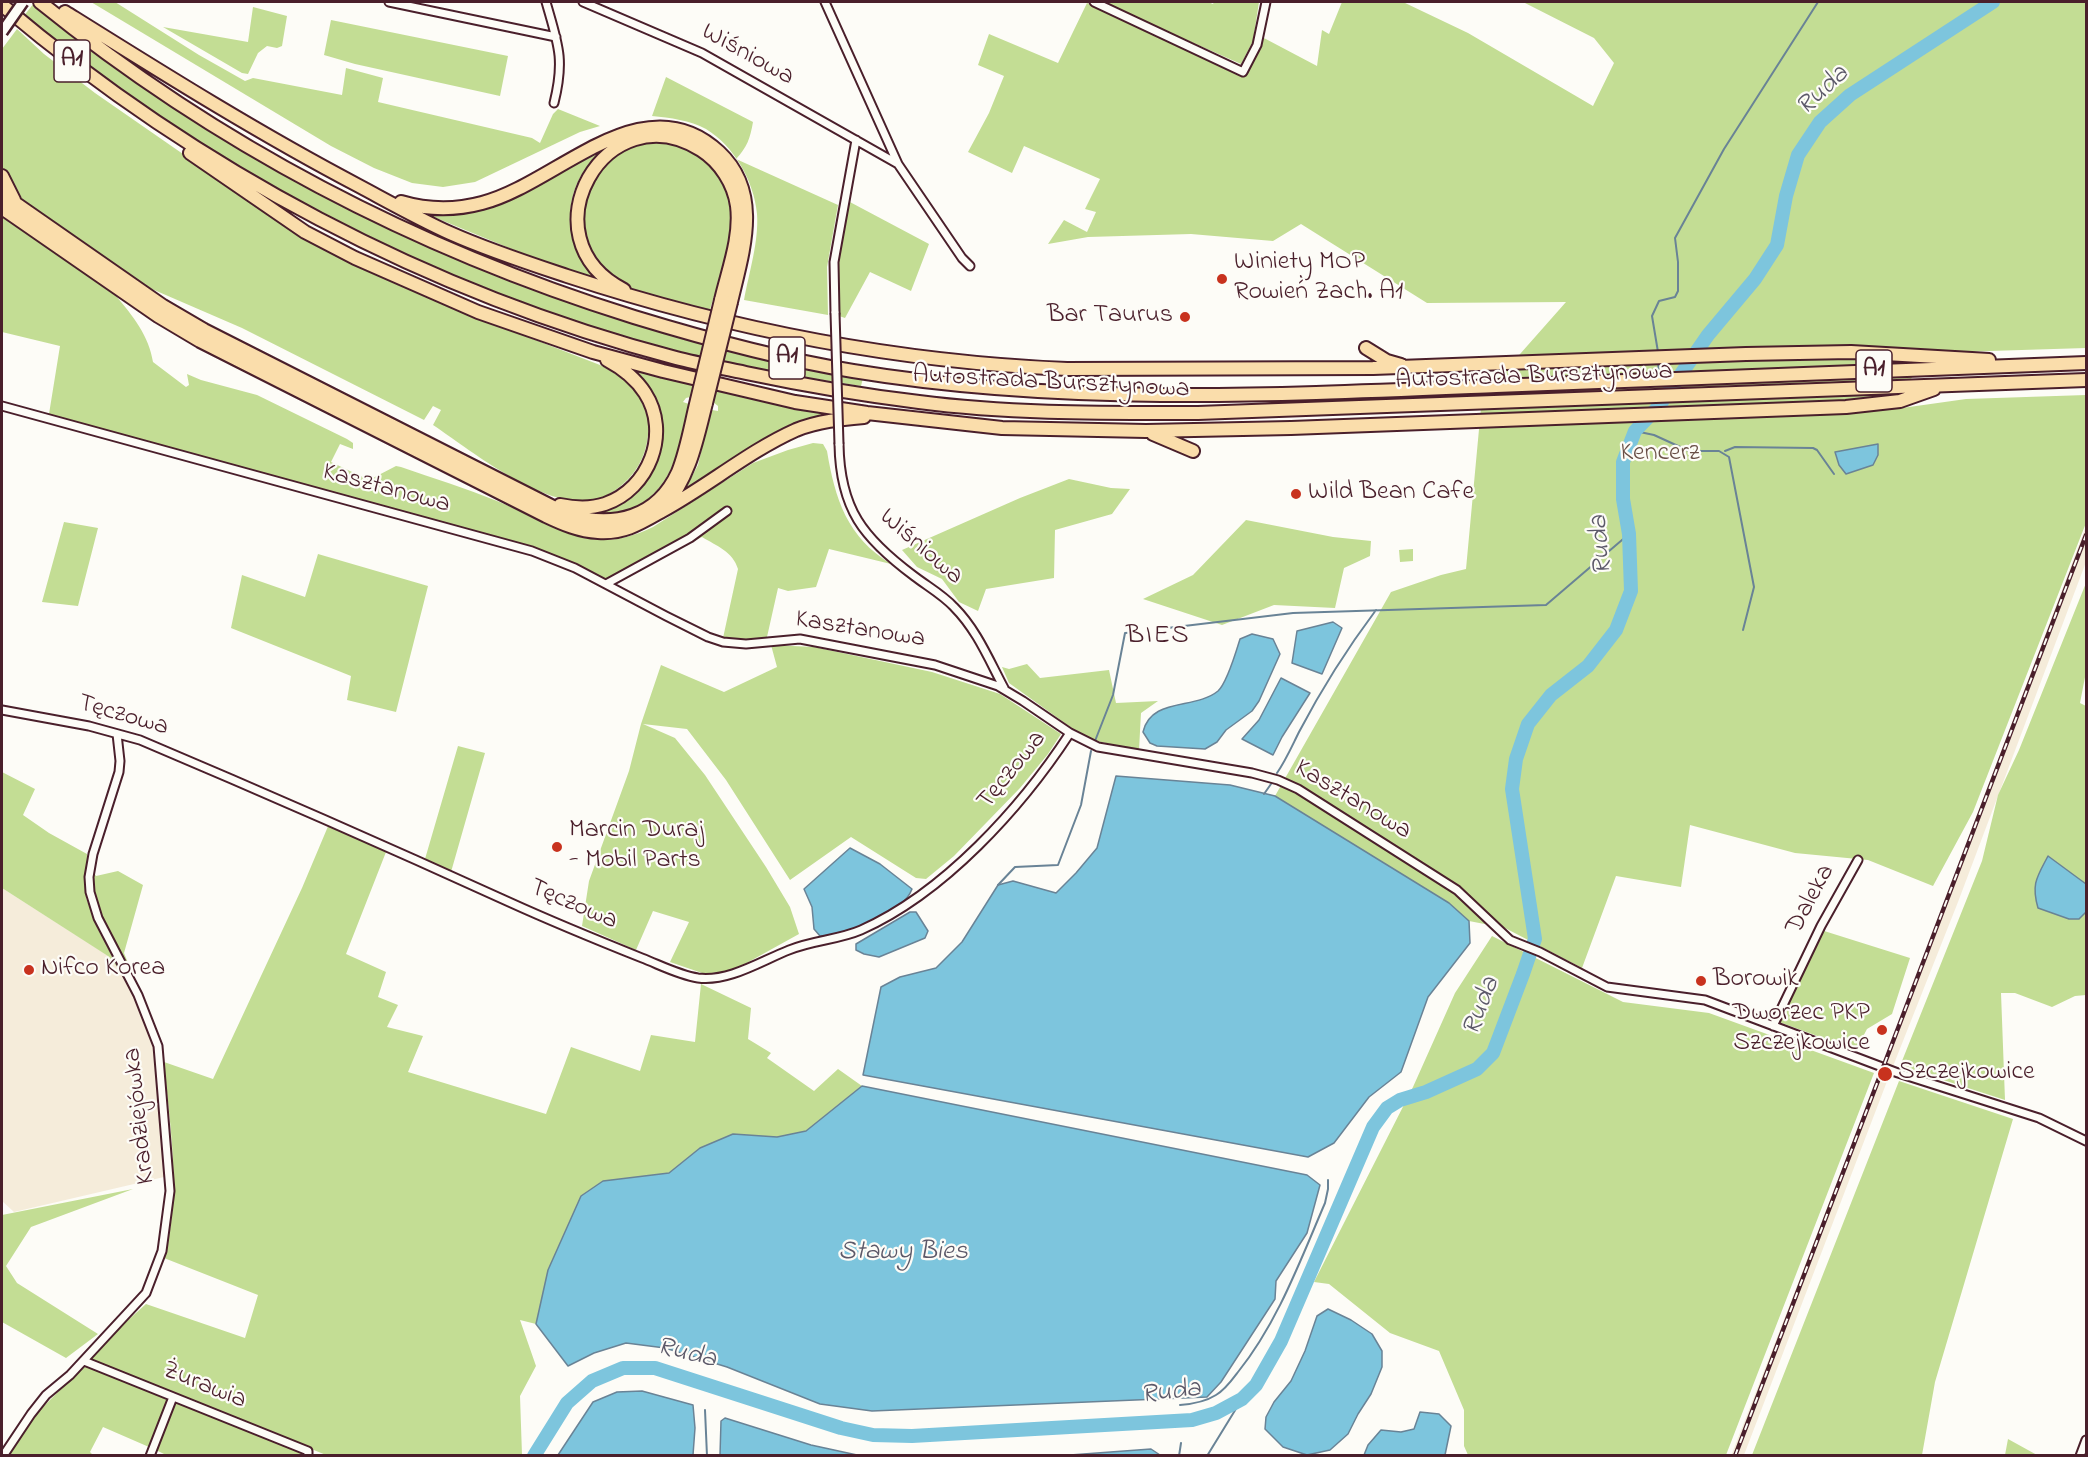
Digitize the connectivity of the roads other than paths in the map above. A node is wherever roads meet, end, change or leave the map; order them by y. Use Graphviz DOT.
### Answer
graph roads {
  1 [pos="23,2"];
  2 [pos="40,2"];
  3 [pos="47,2"];
  4 [pos="389,2"];
  5 [pos="546,2"];
  6 [pos="583,2"];
  7 [pos="825,2"];
  8 [pos="1094,2"];
  9 [pos="1266,2"];
  10 [pos="2,5"];
  11 [pos="2,32"];
  12 [pos="556,37"];
  13 [pos="554,103"];
  14 [pos="144,114"];
  15 [pos="856,140"];
  16 [pos="898,164"];
  17 [pos="2,176"];
  18 [pos="2,194"];
  19 [pos="376,195"];
  20 [pos="7,209"];
  21 [pos="970,266"];
  22 [pos="644,300"];
  23 [pos="726,301"];
  24 [pos="1366,348"];
  25 [pos="593,352"];
  26 [pos="2086,363"];
  27 [pos="2020,366"];
  28 [pos="1408,367"];
  29 [pos="2086,380"];
  30 [pos="1946,385"];
  31 [pos="701,402"];
  32 [pos="2,406"];
  33 [pos="885,416"];
  34 [pos="1146,431"];
  35 [pos="1193,451"];
  36 [pos="547,502"];
  37 [pos="727,511"];
  38 [pos="661,512"];
  39 [pos="606,584"];
  40 [pos="1006,690"];
  41 [pos="2,710"];
  42 [pos="117,734"];
  43 [pos="1070,734"];
  44 [pos="1858,860"];
  45 [pos="1773,1026"];
  46 [pos="2086,1141"];
  47 [pos="84,1360"];
  48 [pos="173,1397"];
  49 [pos="2086,1440"];
  50 [pos="308,1453"];
  51 [pos="3,1455"];
  52 [pos="150,1455"];
  53 [pos="2080,1455"];
  1 -- 11 [label="street, bridge"];
  2 -- 27 [label="highway, Autostrada Bursztynowa / A1"];
  3 -- 19 [label="highway"];
  4 -- 12 [label="street"];
  5 -- 12 [label="street"];
  6 -- 15 [label="street, Wiśniowa"];
  7 -- 16 [label="street"];
  8 -- 9 [label="street"];
  10 -- 14 [label="highway, Autostrada Bursztynowa / A1"];
  12 -- 13 [label="street"];
  14 -- 25 [label="highway"];
  14 -- 30 [label="highway, Autostrada Bursztynowa / A1"];
  15 -- 16 [label="street, Wiśniowa"];
  15 -- 40 [label="street, Wiśniowa, bridge"];
  16 -- 21 [label="street"];
  17 -- 20 [label="highway"];
  18 -- 20 [label="highway"];
  19 -- 22 [label="highway"];
  19 -- 23 [label="highway"];
  20 -- 36 [label="highway"];
  20 -- 38 [label="highway"];
  22 -- 23 [label="highway"];
  22 -- 28 [label="highway"];
  23 -- 31 [label="highway, bridge"];
  24 -- 28 [label="highway"];
  25 -- 33 [label="highway"];
  25 -- 36 [label="highway"];
  26 -- 27 [label="highway, Autostrada Bursztynowa / A1"];
  27 -- 28 [label="highway"];
  29 -- 30 [label="highway, Autostrada Bursztynowa / A1"];
  30 -- 34 [label="highway"];
  31 -- 36 [label="highway"];
  31 -- 38 [label="highway"];
  32 -- 39 [label="street, Kasztanowa"];
  33 -- 34 [label="highway"];
  33 -- 38 [label="highway"];
  34 -- 35 [label="highway"];
  37 -- 39 [label="street"];
  39 -- 40 [label="street, Kasztanowa"];
  40 -- 43 [label="street, Kasztanowa"];
  41 -- 42 [label="street, Tęczowa"];
  42 -- 43 [label="street, Tęczowa"];
  42 -- 47 [label="street, Kradziejówka"];
  43 -- 45 [label="street, Kasztanowa"];
  44 -- 45 [label="street, Daleka"];
  45 -- 46 [label="street, Kasztanowa"];
  47 -- 48 [label="street, Żurawia"];
  47 -- 51 [label="street, Kradziejówka"];
  48 -- 50 [label="street, Żurawia"];
  48 -- 52 [label="street"];
  49 -- 53 [label="street"];
}
